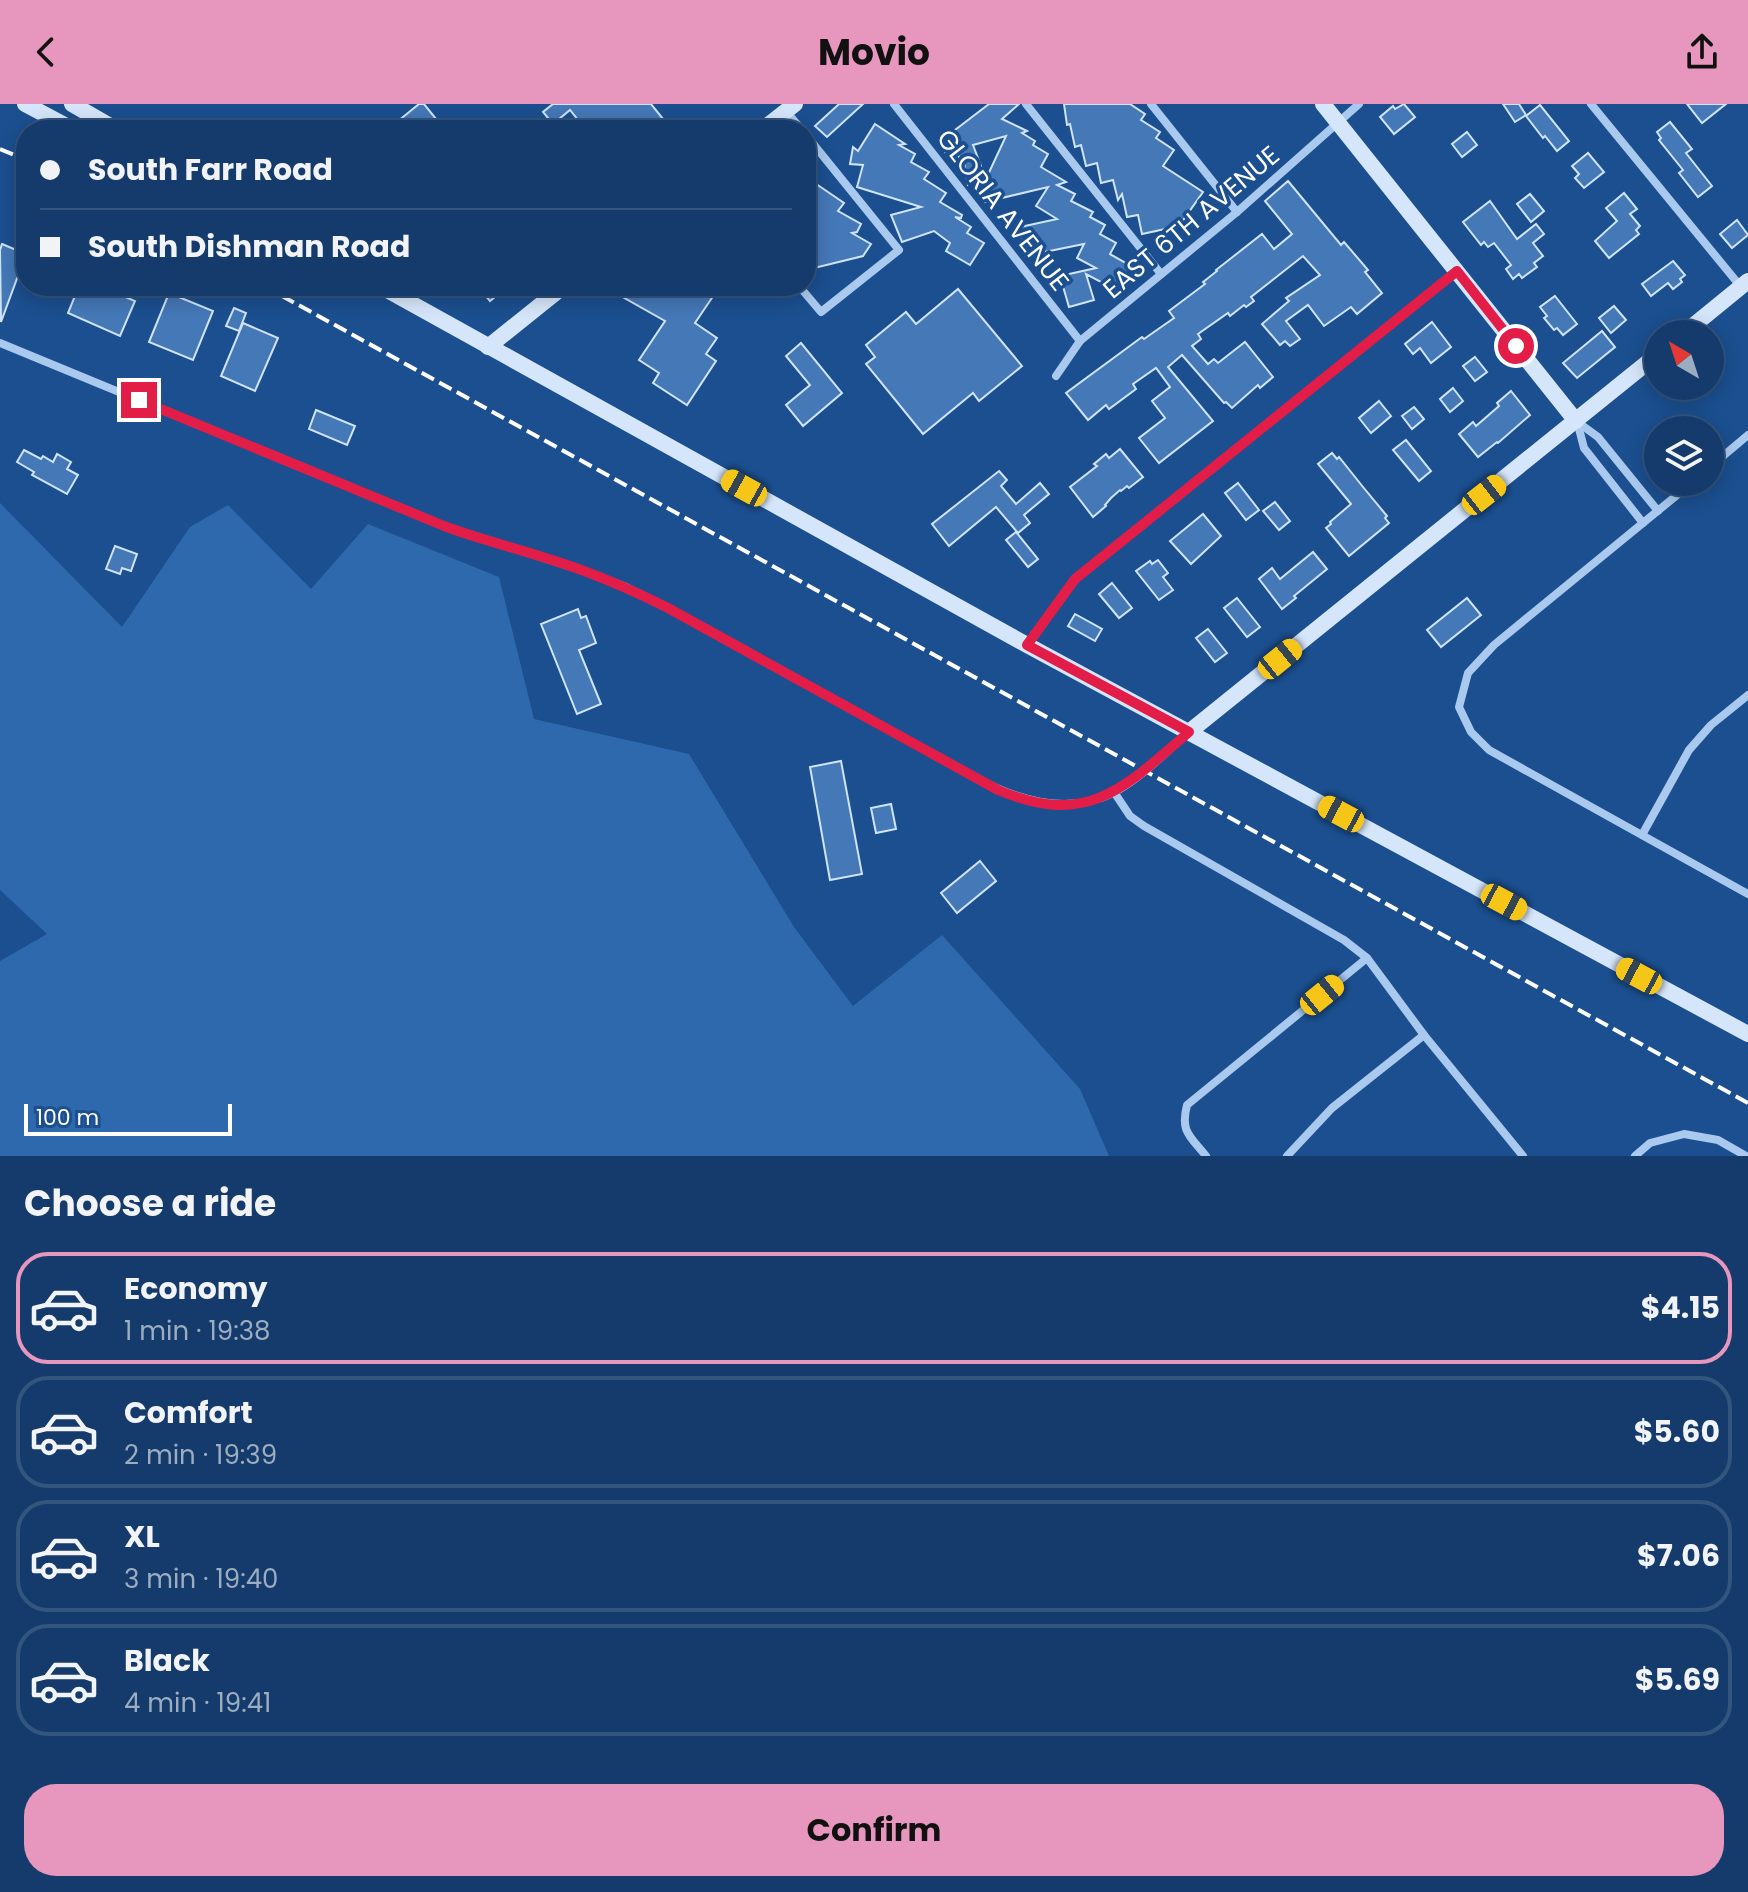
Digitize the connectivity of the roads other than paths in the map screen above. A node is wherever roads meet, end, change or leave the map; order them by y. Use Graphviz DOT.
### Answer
graph roads {
  1 [pos="25,104"];
  2 [pos="72,104"];
  3 [pos="894,104"];
  4 [pos="1026,104"];
  5 [pos="1151,104"];
  6 [pos="1323,104"];
  7 [pos="1359,104"];
  8 [pos="1591,104"];
  9 [pos="55,120"];
  10 [pos="100,120"];
  11 [pos="1338,123"];
  12 [pos="816,147"];
  13 [pos="1237,212"];
  14 [pos="1457,271"];
  15 [pos="1161,274"];
  16 [pos="1744,284"];
  17 [pos="398,296"];
  18 [pos="552,296"];
  19 [pos="807,296"];
  20 [pos="1700,320"];
  21 [pos="1080,341"];
  22 [pos="0,343"];
  23 [pos="488,347"];
  24 [pos="1644,365"];
  25 [pos="1056,376"];
  26 [pos="1576,421"];
  27 [pos="1748,435"];
  28 [pos="1724,455"];
  29 [pos="1676,496"];
  30 [pos="1658,511"];
  31 [pos="1643,523"];
  32 [pos="1027,645"];
  33 [pos="1748,695"];
  34 [pos="1189,732"];
  35 [pos="1114,792"];
  36 [pos="1642,835"];
  37 [pos="1748,894"];
  38 [pos="1367,958"];
  39 [pos="1748,1034"];
  40 [pos="1424,1035"];
  41 [pos="1206,1156"];
  42 [pos="1287,1156"];
  43 [pos="1523,1156"];
  44 [pos="1635,1156"];
  45 [pos="1746,1156"];
  1 -- 9 [label="main road"];
  2 -- 10 [label="main road"];
  3 -- 21 [label="street, GLORIA AVENUE"];
  4 -- 15 [label="street"];
  5 -- 13 [label="street"];
  6 -- 11 [label="main road"];
  7 -- 11 [label="street, EAST 6TH AVENUE"];
  8 -- 16 [label="street"];
  11 -- 13 [label="street, EAST 6TH AVENUE"];
  11 -- 14 [label="main road"];
  12 -- 19 [label="street"];
  13 -- 15 [label="street, EAST 6TH AVENUE"];
  14 -- 26 [label="main road"];
  14 -- 32 [label="street"];
  15 -- 21 [label="street, EAST 6TH AVENUE"];
  16 -- 20 [label="main road"];
  17 -- 23 [label="main road"];
  18 -- 23 [label="main road"];
  21 -- 25 [label="street, EAST 6TH AVENUE"];
  22 -- 35 [label="street"];
  23 -- 32 [label="main road"];
  24 -- 26 [label="main road"];
  26 -- 30 [label="street"];
  26 -- 31 [label="street"];
  26 -- 34 [label="main road"];
  27 -- 28 [label="street"];
  29 -- 30 [label="street"];
  30 -- 31 [label="street"];
  31 -- 36 [label="street"];
  32 -- 34 [label="main road"];
  33 -- 36 [label="street"];
  34 -- 35 [label="street"];
  34 -- 39 [label="main road"];
  35 -- 38 [label="street"];
  36 -- 37 [label="street"];
  38 -- 40 [label="street"];
  38 -- 41 [label="street"];
  40 -- 42 [label="street"];
  40 -- 43 [label="street"];
  44 -- 45 [label="street"];
}
